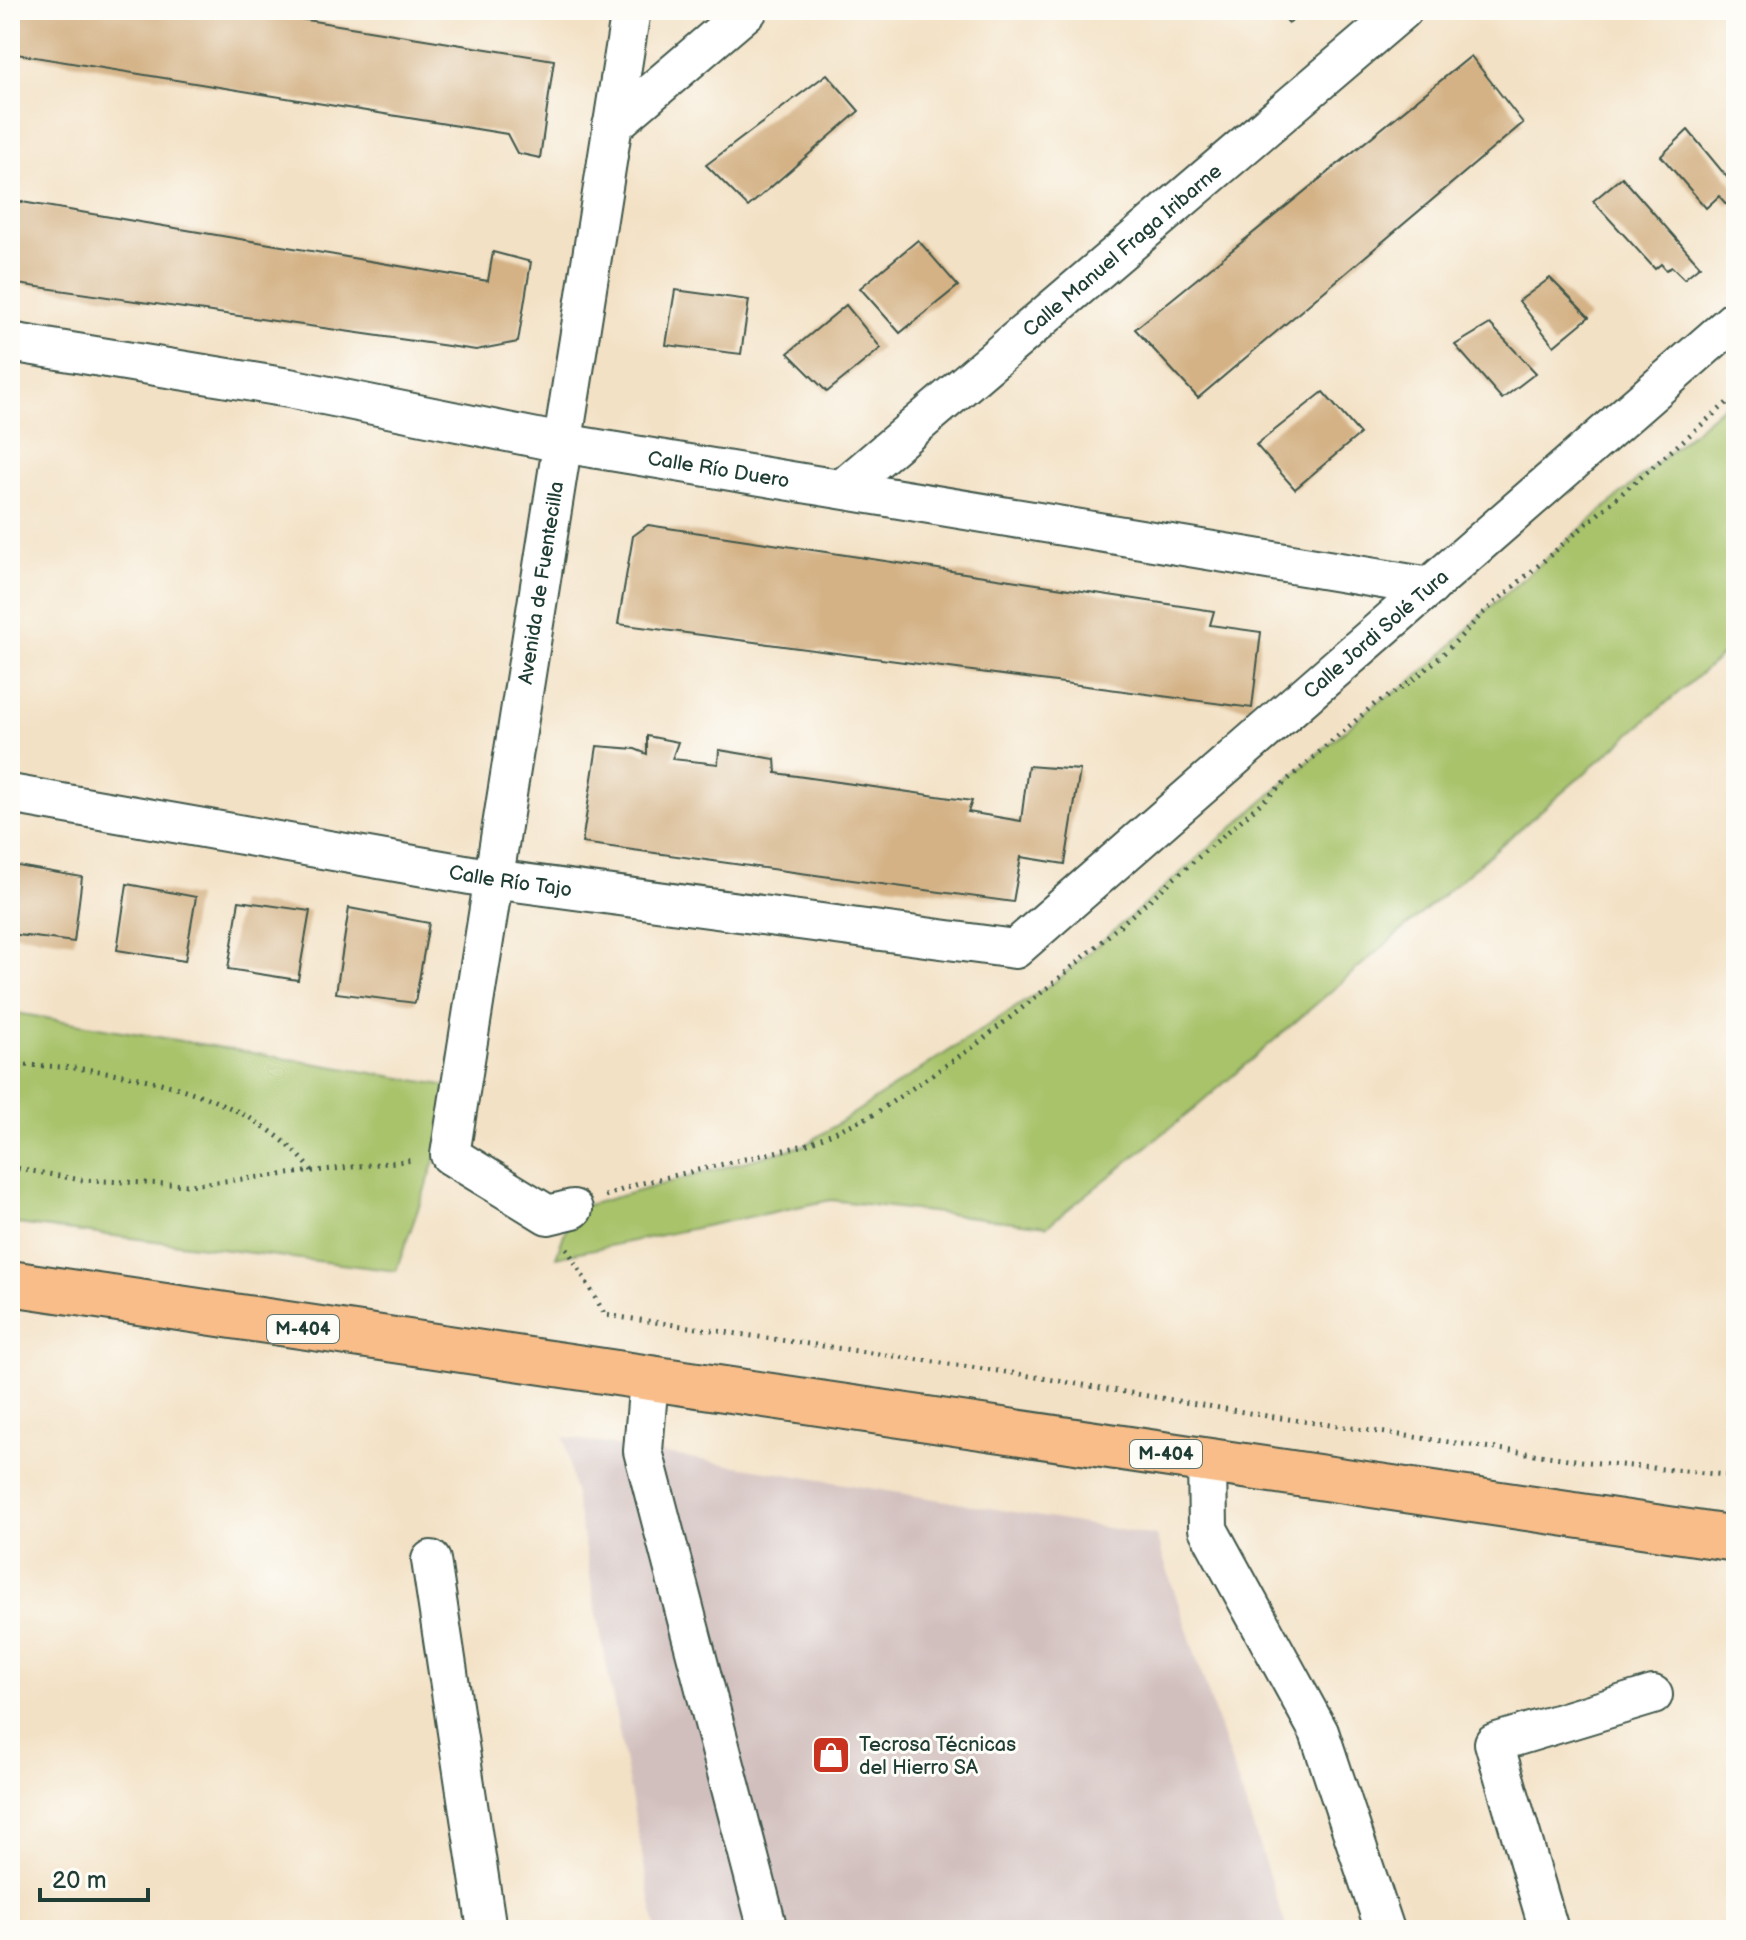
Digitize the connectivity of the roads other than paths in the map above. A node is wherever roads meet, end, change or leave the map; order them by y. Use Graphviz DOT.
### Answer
graph roads {
  1 [pos="631,10"];
  2 [pos="748,10"];
  3 [pos="1403,10"];
  4 [pos="612,126"];
  5 [pos="1736,319"];
  6 [pos="10,342"];
  7 [pos="562,443"];
  8 [pos="842,489"];
  9 [pos="1430,587"];
  10 [pos="10,794"];
  11 [pos="493,879"];
  12 [pos="1015,949"];
  13 [pos="561,1212"];
  14 [pos="10,1283"];
  15 [pos="649,1378"];
  16 [pos="1207,1461"];
  17 [pos="1736,1539"];
  18 [pos="431,1560"];
  19 [pos="1653,1695"];
  20 [pos="487,1930"];
  21 [pos="768,1930"];
  22 [pos="1385,1930"];
  23 [pos="1549,1930"];
  1 -- 4 [label="street, Avenida de Fuentecilla"];
  2 -- 4 [label="street"];
  3 -- 8 [label="street, Calle Manuel Fraga Iribarne"];
  4 -- 7 [label="street, Avenida de Fuentecilla"];
  5 -- 9 [label="street, Calle Jordi Solé Tura"];
  6 -- 7 [label="street, Calle Río Duero"];
  7 -- 8 [label="street, Calle Río Duero"];
  7 -- 11 [label="street, Avenida de Fuentecilla"];
  8 -- 9 [label="street, Calle Río Duero"];
  9 -- 12 [label="street, Calle Jordi Solé Tura"];
  10 -- 11 [label="street, Calle Río Tajo"];
  11 -- 12 [label="street, Calle Río Tajo"];
  11 -- 13 [label="street, Avenida de Fuentecilla"];
  14 -- 15 [label="main road, M-404"];
  15 -- 16 [label="main road, M-404"];
  15 -- 21 [label="street"];
  16 -- 17 [label="main road, M-404"];
  16 -- 22 [label="street"];
  18 -- 20 [label="street"];
  19 -- 23 [label="street"];
}
